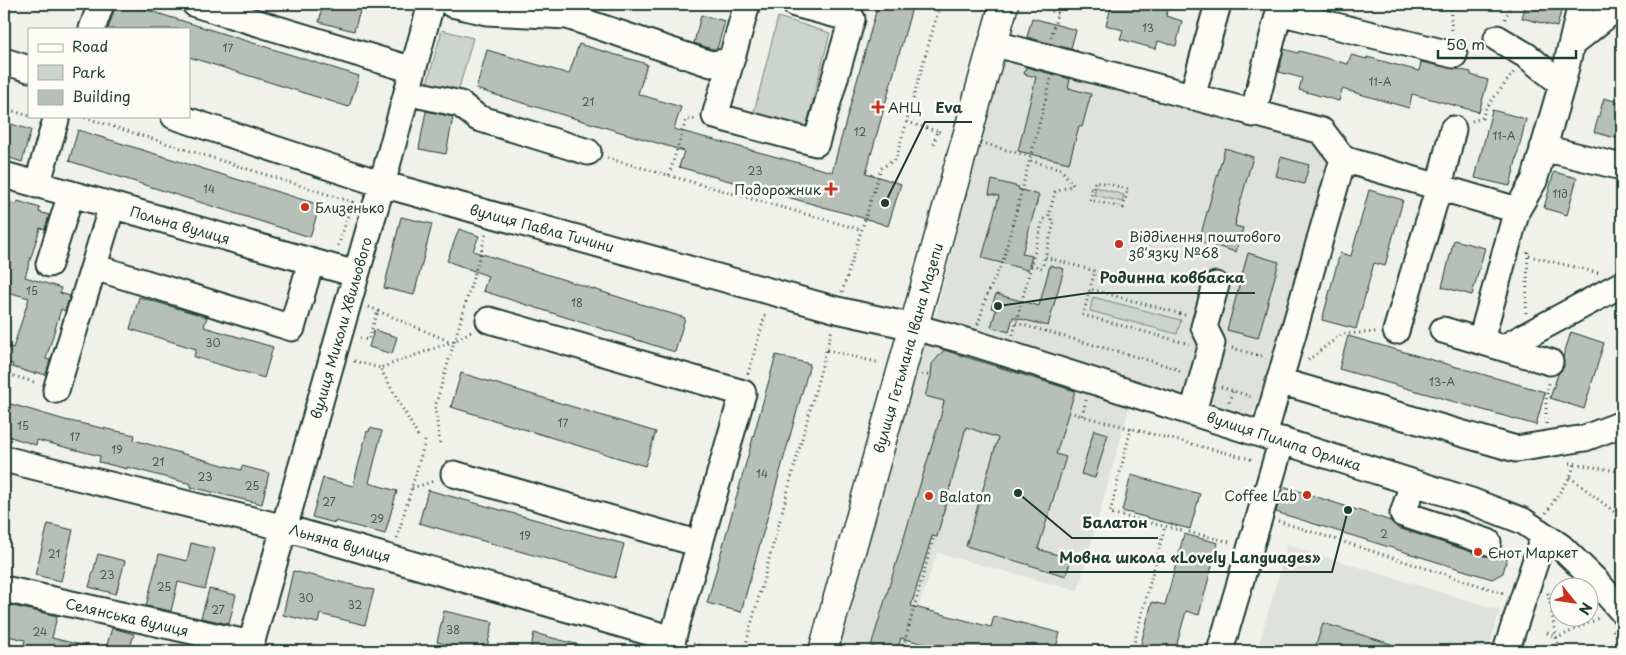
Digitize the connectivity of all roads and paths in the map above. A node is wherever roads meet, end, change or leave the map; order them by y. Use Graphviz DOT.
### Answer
graph roads {
  1 [pos="101,4"];
  2 [pos="431,4"];
  3 [pos="452,4"];
  4 [pos="748,4"];
  5 [pos="796,4"];
  6 [pos="940,4"];
  7 [pos="1004,4"];
  8 [pos="1039,4"];
  9 [pos="1060,4"];
  10 [pos="1218,4"];
  11 [pos="1582,4"];
  12 [pos="1621,4"];
  13 [pos="212,6"];
  14 [pos="1280,8"];
  15 [pos="1057,14"];
  16 [pos="92,28"];
  17 [pos="1497,38"];
  18 [pos="1050,39"];
  19 [pos="992,44"];
  20 [pos="1572,44"];
  21 [pos="1454,55"];
  22 [pos="1527,56"];
  23 [pos="4,61"];
  24 [pos="731,61"];
  25 [pos="28,69"];
  26 [pos="1053,72"];
  27 [pos="410,81"];
  28 [pos="1562,84"];
  29 [pos="1192,97"];
  30 [pos="4,108"];
  31 [pos="1253,114"];
  32 [pos="28,116"];
  33 [pos="716,116"];
  34 [pos="56,118"];
  35 [pos="86,118"];
  36 [pos="180,118"];
  37 [pos="907,122"];
  38 [pos="1453,129"];
  39 [pos="934,144"];
  40 [pos="986,144"];
  41 [pos="1544,148"];
  42 [pos="588,152"];
  43 [pos="1031,159"];
  44 [pos="1343,159"];
  45 [pos="1622,167"];
  46 [pos="669,175"];
  47 [pos="4,176"];
  48 [pos="1099,176"];
  49 [pos="1098,182"];
  50 [pos="382,184"];
  51 [pos="37,185"];
  52 [pos="1439,187"];
  53 [pos="71,194"];
  54 [pos="352,202"];
  55 [pos="112,206"];
  56 [pos="1517,210"];
  57 [pos="1049,215"];
  58 [pos="488,226"];
  59 [pos="862,230"];
  60 [pos="1529,256"];
  61 [pos="1045,257"];
  62 [pos="311,262"];
  63 [pos="50,264"];
  64 [pos="1031,265"];
  65 [pos="94,267"];
  66 [pos="356,274"];
  67 [pos="1216,285"];
  68 [pos="1615,288"];
  69 [pos="1090,289"];
  70 [pos="772,292"];
  71 [pos="361,304"];
  72 [pos="836,310"];
  73 [pos="378,311"];
  74 [pos="1185,315"];
  75 [pos="490,320"];
  76 [pos="1016,323"];
  77 [pos="914,327"];
  78 [pos="977,329"];
  79 [pos="1443,330"];
  80 [pos="1396,331"];
  81 [pos="1012,338"];
  82 [pos="368,340"];
  83 [pos="453,342"];
  84 [pos="1492,344"];
  85 [pos="1195,346"];
  86 [pos="827,350"];
  87 [pos="1241,350"];
  88 [pos="334,355"];
  89 [pos="1258,355"];
  90 [pos="1550,362"];
  91 [pos="882,364"];
  92 [pos="380,368"];
  93 [pos="4,373"];
  94 [pos="1188,376"];
  95 [pos="1279,381"];
  96 [pos="1218,386"];
  97 [pos="56,390"];
  98 [pos="743,394"];
  99 [pos="1261,399"];
  100 [pos="1069,412"];
  101 [pos="1193,412"];
  102 [pos="1082,416"];
  103 [pos="1622,424"];
  104 [pos="1131,428"];
  105 [pos="418,436"];
  106 [pos="426,438"];
  107 [pos="1273,438"];
  108 [pos="440,443"];
  109 [pos="4,459"];
  110 [pos="1575,464"];
  111 [pos="454,474"];
  112 [pos="1570,477"];
  113 [pos="1413,482"];
  114 [pos="1260,515"];
  115 [pos="1622,518"];
  116 [pos="1545,524"];
  117 [pos="1165,526"];
  118 [pos="285,528"];
  119 [pos="1184,531"];
  120 [pos="1189,532"];
  121 [pos="934,536"];
  122 [pos="1488,542"];
  123 [pos="700,544"];
  124 [pos="1250,547"];
  125 [pos="391,558"];
  126 [pos="4,589"];
  127 [pos="1523,600"];
  128 [pos="1612,614"];
  129 [pos="1555,628"];
  130 [pos="1547,633"];
  131 [pos="1557,638"];
  132 [pos="671,645"];
  133 [pos="250,648"];
  134 [pos="725,651"];
  135 [pos="744,651"];
  136 [pos="823,651"];
  137 [pos="902,651"];
  138 [pos="1132,651"];
  139 [pos="1220,651"];
  140 [pos="1506,651"];
  141 [pos="1559,651"];
  1 -- 16 [label="street"];
  2 -- 27 [label="street, вулиця Миколи Хвильового"];
  3 -- 24 [label="street"];
  4 -- 24 [label="street"];
  5 -- 33 [label="street"];
  6 -- 37 [label="path"];
  7 -- 19 [label="main road, вулиця Гетьмана Івана Мазепи"];
  8 -- 15 [label="path"];
  9 -- 15 [label="path"];
  10 -- 29 [label="street"];
  11 -- 20 [label="street"];
  12 -- 20 [label="street"];
  13 -- 27 [label="street"];
  14 -- 21 [label="street"];
  14 -- 31 [label="street"];
  15 -- 18 [label="path"];
  17 -- 22 [label="street"];
  19 -- 29 [label="street"];
  19 -- 77 [label="main road, вулиця Гетьмана Івана Мазепи"];
  20 -- 28 [label="street"];
  22 -- 28 [label="street"];
  22 -- 38 [label="path"];
  23 -- 25 [label="street"];
  24 -- 33 [label="street"];
  26 -- 43 [label="path"];
  27 -- 42 [label="street"];
  27 -- 50 [label="street, вулиця Миколи Хвильового"];
  28 -- 41 [label="street"];
  29 -- 31 [label="street"];
  30 -- 32 [label="path"];
  31 -- 44 [label="street"];
  33 -- 46 [label="path"];
  34 -- 51 [label="street"];
  35 -- 54 [label="path"];
  36 -- 50 [label="street, вулиця Павла Тичини"];
  37 -- 39 [label="path"];
  37 -- 59 [label="path"];
  38 -- 52 [label="street"];
  40 -- 43 [label="path"];
  41 -- 45 [label="street"];
  41 -- 56 [label="street"];
  42 -- 46 [label="path"];
  43 -- 57 [label="path"];
  43 -- 78 [label="path"];
  44 -- 52 [label="street"];
  44 -- 95 [label="street"];
  46 -- 59 [label="path"];
  47 -- 51 [label="street, Польна вулиця"];
  48 -- 49 [label="path"];
  49 -- 49 [label="path"];
  50 -- 66 [label="street, вулиця Миколи Хвильового"];
  50 -- 70 [label="street, вулиця Павла Тичини"];
  51 -- 53 [label="street, Польна вулиця"];
  52 -- 56 [label="street"];
  52 -- 80 [label="street"];
  53 -- 55 [label="street, Польна вулиця"];
  53 -- 63 [label="street"];
  55 -- 62 [label="street, Польна вулиця"];
  55 -- 65 [label="street"];
  56 -- 84 [label="street"];
  57 -- 61 [label="path"];
  57 -- 64 [label="path"];
  58 -- 83 [label="path"];
  59 -- 72 [label="path"];
  60 -- 68 [label="path"];
  61 -- 64 [label="path"];
  61 -- 69 [label="path"];
  62 -- 65 [label="street"];
  62 -- 66 [label="street, Польна вулиця"];
  64 -- 76 [label="path"];
  65 -- 97 [label="street"];
  66 -- 88 [label="street, вулиця Миколи Хвильового"];
  67 -- 101 [label="street"];
  68 -- 84 [label="street"];
  69 -- 74 [label="path"];
  69 -- 85 [label="path"];
  70 -- 72 [label="street, вулиця Павла Тичини"];
  70 -- 98 [label="path"];
  71 -- 73 [label="path"];
  72 -- 77 [label="street, вулиця Павла Тичини"];
  72 -- 86 [label="path"];
  73 -- 82 [label="path"];
  73 -- 83 [label="path"];
  75 -- 83 [label="path"];
  75 -- 98 [label="street"];
  76 -- 81 [label="path"];
  76 -- 94 [label="path"];
  77 -- 101 [label="street, вулиця Пилипа Орлика"];
  77 -- 136 [label="main road, вулиця Гетьмана Івана Мазепи"];
  79 -- 84 [label="street"];
  80 -- 95 [label="path"];
  83 -- 92 [label="path"];
  83 -- 108 [label="path"];
  84 -- 90 [label="street"];
  86 -- 91 [label="path"];
  86 -- 135 [label="path"];
  87 -- 89 [label="path"];
  88 -- 92 [label="path"];
  88 -- 118 [label="street, вулиця Миколи Хвильового"];
  92 -- 105 [label="path"];
  93 -- 97 [label="path"];
  95 -- 103 [label="street"];
  95 -- 107 [label="street"];
  96 -- 99 [label="path"];
  98 -- 123 [label="street"];
  100 -- 102 [label="path"];
  101 -- 107 [label="street, вулиця Пилипа Орлика"];
  104 -- 117 [label="path"];
  106 -- 125 [label="path"];
  107 -- 113 [label="street, вулиця Пилипа Орлика"];
  107 -- 114 [label="street"];
  109 -- 118 [label="street, Льняна вулиця"];
  110 -- 112 [label="path"];
  111 -- 123 [label="street"];
  112 -- 115 [label="path"];
  112 -- 116 [label="path"];
  113 -- 116 [label="street, вулиця Пилипа Орлика"];
  113 -- 122 [label="street"];
  114 -- 124 [label="street"];
  114 -- 127 [label="path"];
  116 -- 127 [label="street"];
  116 -- 128 [label="street, вулиця Пилипа Орлика"];
  117 -- 119 [label="path"];
  117 -- 138 [label="path"];
  118 -- 125 [label="street, Льняна вулиця"];
  118 -- 133 [label="street, вулиця Миколи Хвильового"];
  120 -- 124 [label="path"];
  121 -- 137 [label="path"];
  123 -- 132 [label="street"];
  124 -- 139 [label="street"];
  125 -- 132 [label="street, Льняна вулиця"];
  126 -- 133 [label="street, Селянська вулиця"];
  127 -- 140 [label="street"];
  128 -- 131 [label="path"];
  129 -- 131 [label="path"];
  130 -- 131 [label="path"];
  131 -- 141 [label="path"];
  132 -- 134 [label="path"];
}
